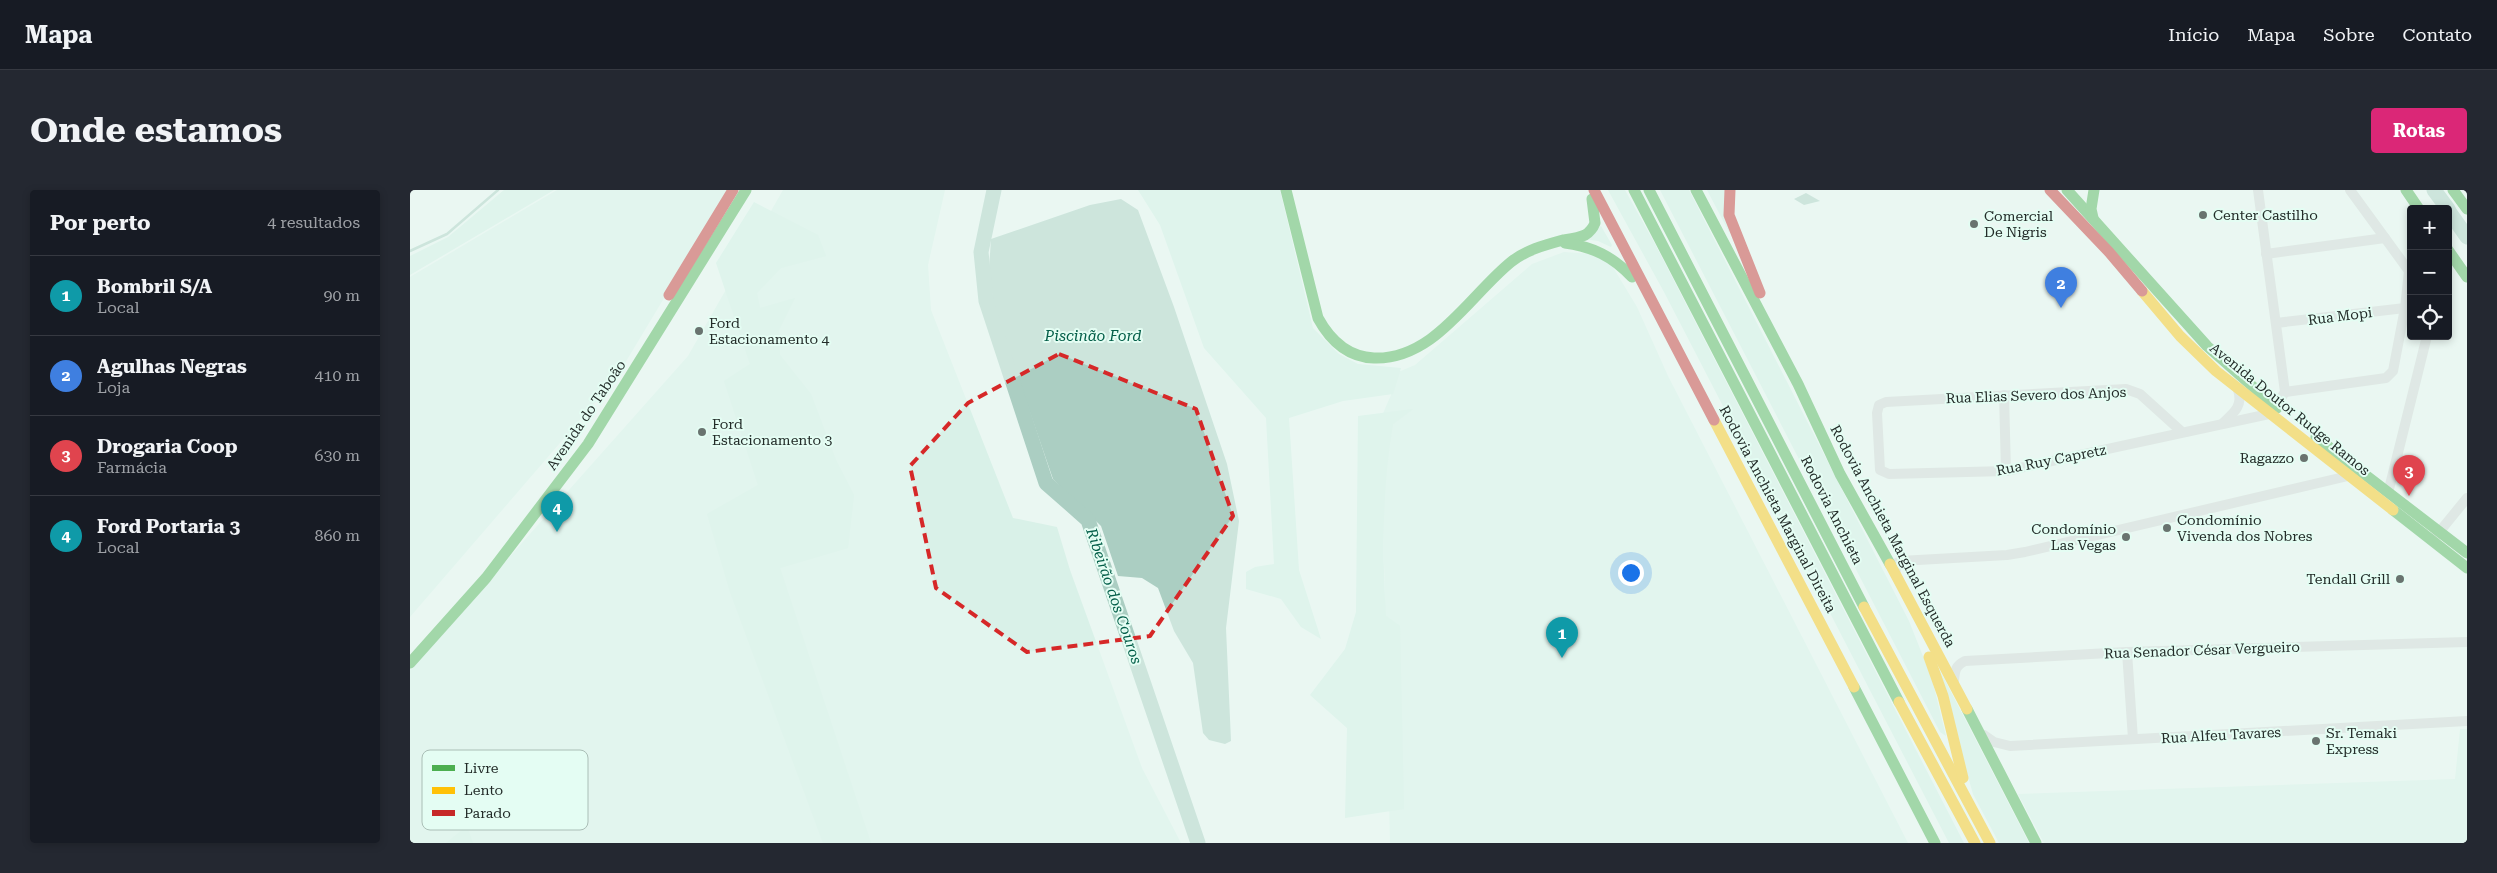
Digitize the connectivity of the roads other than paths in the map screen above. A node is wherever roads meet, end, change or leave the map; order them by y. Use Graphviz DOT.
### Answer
graph roads {
  1 [pos="733,190"];
  2 [pos="746,190"];
  3 [pos="1286,190"];
  4 [pos="1589,190"];
  5 [pos="1594,190"];
  6 [pos="1634,190"];
  7 [pos="1649,190"];
  8 [pos="1696,190"];
  9 [pos="1730,190"];
  10 [pos="2094,190"];
  11 [pos="2258,190"];
  12 [pos="2350,190"];
  13 [pos="2406,190"];
  14 [pos="2453,190"];
  15 [pos="2056,192"];
  16 [pos="2072,192"];
  17 [pos="2416,205"];
  18 [pos="2064,206"];
  19 [pos="2467,209"];
  20 [pos="2093,218"];
  21 [pos="2385,238"];
  22 [pos="1554,242"];
  23 [pos="2266,254"];
  24 [pos="2452,256"];
  25 [pos="2467,277"];
  26 [pos="1649,296"];
  27 [pos="2405,308"];
  28 [pos="2276,324"];
  29 [pos="2426,340"];
  30 [pos="1798,384"];
  31 [pos="2238,390"];
  32 [pos="2285,392"];
  33 [pos="2004,395"];
  34 [pos="2270,409"];
  35 [pos="2224,422"];
  36 [pos="2182,432"];
  37 [pos="1879,466"];
  38 [pos="2006,472"];
  39 [pos="2348,476"];
  40 [pos="2388,493"];
  41 [pos="2467,498"];
  42 [pos="2436,536"];
  43 [pos="2467,553"];
  44 [pos="2467,568"];
  45 [pos="1894,574"];
  46 [pos="1907,598"];
  47 [pos="2467,642"];
  48 [pos="2127,652"];
  49 [pos="410,654"];
  50 [pos="410,663"];
  51 [pos="1954,684"];
  52 [pos="2467,721"];
  53 [pos="1979,732"];
  54 [pos="2133,739"];
  55 [pos="1970,803"];
  56 [pos="1935,843"];
  57 [pos="1974,843"];
  58 [pos="1990,843"];
  59 [pos="2036,843"];
  1 -- 49 [label="main road, Avenida do Taboão"];
  2 -- 50 [label="main road, Avenida do Taboão"];
  3 -- 22 [label="main road"];
  4 -- 22 [label="main road"];
  5 -- 26 [label="main road, Rodovia Anchieta Marginal Direita"];
  6 -- 57 [label="main road, Rodovia Anchieta"];
  7 -- 55 [label="main road, Rodovia Anchieta"];
  8 -- 30 [label="main road, Rodovia Anchieta Marginal Esquerda"];
  9 -- 30 [label="main road"];
  10 -- 20 [label="main road"];
  11 -- 23 [label="street"];
  12 -- 21 [label="street"];
  13 -- 17 [label="main road"];
  14 -- 19 [label="main road"];
  15 -- 18 [label="main road, Avenida Doutor Rudge Ramos"];
  16 -- 18 [label="main road"];
  16 -- 20 [label="main road, Avenida Doutor Rudge Ramos"];
  18 -- 31 [label="main road, Avenida Doutor Rudge Ramos"];
  20 -- 34 [label="main road, Avenida Doutor Rudge Ramos"];
  21 -- 23 [label="street"];
  21 -- 27 [label="street"];
  22 -- 26 [label="main road"];
  23 -- 28 [label="street"];
  24 -- 25 [label="main road"];
  26 -- 56 [label="main road, Rodovia Anchieta Marginal Direita"];
  27 -- 28 [label="street, Rua Mopi"];
  27 -- 32 [label="street"];
  28 -- 32 [label="street"];
  29 -- 40 [label="street"];
  30 -- 45 [label="main road, Rodovia Anchieta Marginal Esquerda"];
  31 -- 34 [label="main road, Avenida Doutor Rudge Ramos"];
  31 -- 35 [label="street"];
  32 -- 34 [label="street"];
  33 -- 36 [label="street, Rua Elias Severo dos Anjos"];
  33 -- 37 [label="street, Rua Elias Severo dos Anjos"];
  33 -- 38 [label="street"];
  34 -- 35 [label="street, Rua Ruy Capretz"];
  34 -- 39 [label="main road, Avenida Doutor Rudge Ramos"];
  34 -- 40 [label="main road, Avenida Doutor Rudge Ramos"];
  35 -- 36 [label="street, Rua Ruy Capretz"];
  36 -- 38 [label="street, Rua Ruy Capretz"];
  37 -- 38 [label="street, Rua Ruy Capretz"];
  39 -- 42 [label="main road, Avenida Doutor Rudge Ramos"];
  39 -- 45 [label="street"];
  40 -- 42 [label="main road, Avenida Doutor Rudge Ramos"];
  41 -- 42 [label="street"];
  42 -- 43 [label="main road, Avenida Doutor Rudge Ramos"];
  42 -- 44 [label="main road, Avenida Doutor Rudge Ramos"];
  45 -- 46 [label="main road, Rodovia Anchieta Marginal Esquerda"];
  46 -- 51 [label="main road, Rodovia Anchieta Marginal Esquerda"];
  46 -- 55 [label="main road"];
  47 -- 48 [label="street, Rua Senador César Vergueiro"];
  48 -- 51 [label="street, Rua Senador César Vergueiro"];
  48 -- 54 [label="street"];
  51 -- 53 [label="main road, Rodovia Anchieta Marginal Esquerda"];
  52 -- 54 [label="street, Rua Alfeu Tavares"];
  53 -- 54 [label="street, Rua Alfeu Tavares"];
  53 -- 59 [label="main road, Rodovia Anchieta Marginal Esquerda"];
  55 -- 58 [label="main road, Rodovia Anchieta"];
}
